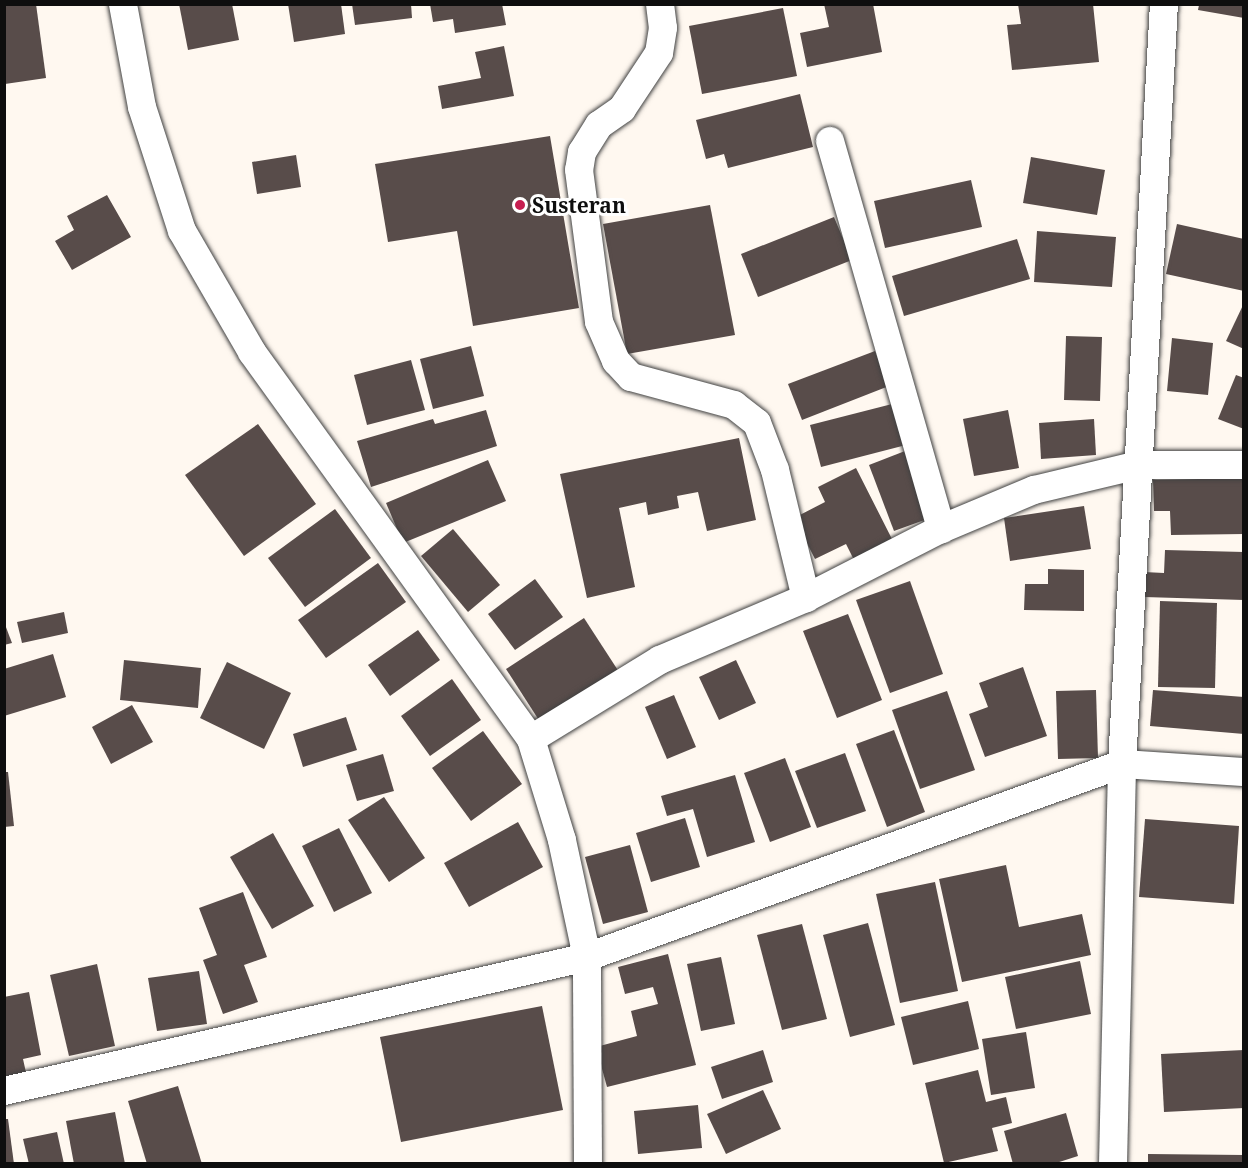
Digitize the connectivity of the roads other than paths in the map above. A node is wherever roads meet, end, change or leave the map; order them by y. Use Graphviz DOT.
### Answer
graph roads {
  1 [pos="123,4"];
  2 [pos="660,4"];
  3 [pos="1164,4"];
  4 [pos="830,141"];
  5 [pos="1138,465"];
  6 [pos="1244,465"];
  7 [pos="941,529"];
  8 [pos="806,598"];
  9 [pos="531,739"];
  10 [pos="1122,764"];
  11 [pos="1244,772"];
  12 [pos="587,957"];
  13 [pos="4,1091"];
  14 [pos="588,1164"];
  15 [pos="1113,1164"];
  1 -- 9 [label="street"];
  2 -- 8 [label="street"];
  3 -- 5 [label="street"];
  4 -- 7 [label="street"];
  5 -- 6 [label="street"];
  5 -- 7 [label="street"];
  5 -- 10 [label="street"];
  7 -- 8 [label="street"];
  8 -- 9 [label="street"];
  9 -- 12 [label="street"];
  10 -- 11 [label="street"];
  10 -- 12 [label="street"];
  10 -- 15 [label="street"];
  12 -- 13 [label="street"];
  12 -- 14 [label="street"];
}
